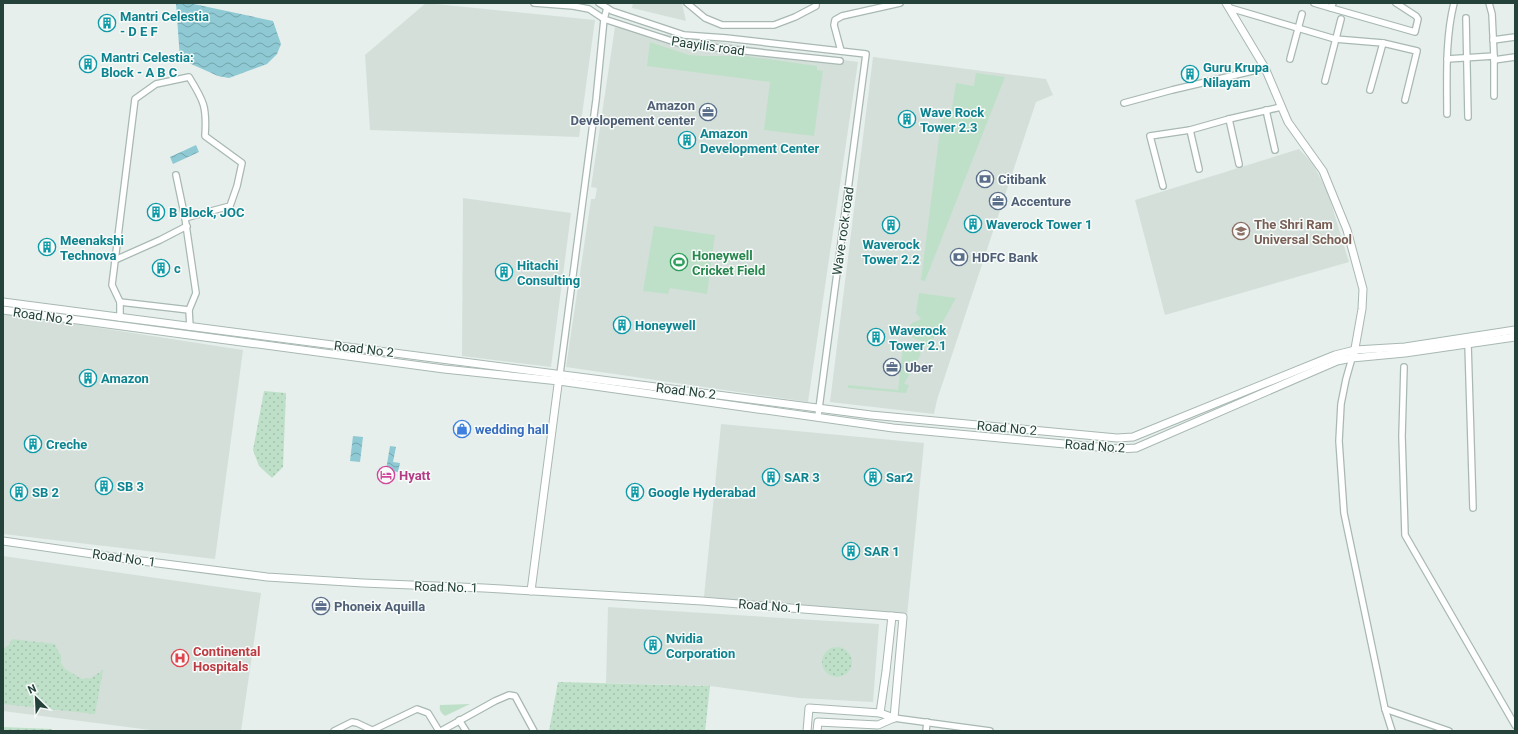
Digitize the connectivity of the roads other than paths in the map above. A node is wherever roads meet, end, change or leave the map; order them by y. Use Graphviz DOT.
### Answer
graph roads {
  1 [pos="534,3"];
  2 [pos="599,3"];
  3 [pos="687,3"];
  4 [pos="816,3"];
  5 [pos="900,3"];
  6 [pos="1314,3"];
  7 [pos="1396,3"];
  8 [pos="1454,3"];
  9 [pos="1489,3"];
  10 [pos="1228,6"];
  11 [pos="1332,6"];
  12 [pos="607,8"];
  13 [pos="1302,14"];
  14 [pos="1341,18"];
  15 [pos="1466,18"];
  16 [pos="604,19"];
  17 [pos="1298,27"];
  18 [pos="684,35"];
  19 [pos="1515,37"];
  20 [pos="1335,39"];
  21 [pos="1493,40"];
  22 [pos="1383,42"];
  23 [pos="681,44"];
  24 [pos="841,51"];
  25 [pos="866,54"];
  26 [pos="1467,57"];
  27 [pos="1515,57"];
  28 [pos="1494,58"];
  29 [pos="1290,59"];
  30 [pos="1447,59"];
  31 [pos="840,62"];
  32 [pos="1265,68"];
  33 [pos="1325,81"];
  34 [pos="1370,90"];
  35 [pos="1494,96"];
  36 [pos="1405,100"];
  37 [pos="1124,103"];
  38 [pos="1281,107"];
  39 [pos="1266,110"];
  40 [pos="1447,114"];
  41 [pos="1468,117"];
  42 [pos="1229,119"];
  43 [pos="1190,130"];
  44 [pos="1276,150"];
  45 [pos="1239,164"];
  46 [pos="1199,170"];
  47 [pos="176,175"];
  48 [pos="1163,186"];
  49 [pos="185,218"];
  50 [pos="187,226"];
  51 [pos="115,260"];
  52 [pos="3,302"];
  53 [pos="120,302"];
  54 [pos="3,310"];
  55 [pos="189,310"];
  56 [pos="120,318"];
  57 [pos="190,327"];
  58 [pos="1515,330"];
  59 [pos="1515,337"];
  60 [pos="1468,344"];
  61 [pos="1355,350"];
  62 [pos="1352,358"];
  63 [pos="1404,367"];
  64 [pos="559,377"];
  65 [pos="820,408"];
  66 [pos="818,416"];
  67 [pos="893,428"];
  68 [pos="1473,508"];
  69 [pos="3,540"];
  70 [pos="531,591"];
  71 [pos="892,616"];
  72 [pos="1385,709"];
  73 [pos="880,713"];
  74 [pos="894,718"];
  75 [pos="459,720"];
  76 [pos="927,722"];
  77 [pos="1515,725"];
  78 [pos="373,730"];
  79 [pos="334,731"];
  80 [pos="440,731"];
  81 [pos="466,731"];
  82 [pos="534,731"];
  83 [pos="807,731"];
  84 [pos="817,731"];
  85 [pos="926,731"];
  86 [pos="990,731"];
  87 [pos="1392,731"];
  88 [pos="1449,731"];
  1 -- 16 [label="street, Paayilis road"];
  2 -- 12 [label="street, Paayilis road"];
  3 -- 4 [label="street"];
  5 -- 24 [label="street"];
  6 -- 11 [label="street"];
  7 -- 11 [label="street"];
  8 -- 30 [label="street"];
  9 -- 21 [label="street"];
  10 -- 17 [label="street"];
  10 -- 32 [label="street"];
  12 -- 16 [label="street"];
  12 -- 18 [label="street, Paayilis road"];
  13 -- 17 [label="street"];
  14 -- 20 [label="street"];
  15 -- 26 [label="street"];
  16 -- 23 [label="street, Paayilis road"];
  16 -- 64 [label="street"];
  17 -- 20 [label="street"];
  17 -- 29 [label="street"];
  18 -- 23 [label="street"];
  18 -- 24 [label="street, Paayilis road"];
  19 -- 21 [label="street"];
  20 -- 22 [label="street"];
  20 -- 33 [label="street"];
  21 -- 28 [label="street"];
  22 -- 34 [label="street"];
  22 -- 36 [label="street"];
  23 -- 31 [label="street, Paayilis road"];
  24 -- 25 [label="street, Paayilis road"];
  25 -- 65 [label="street, Wave rock road"];
  26 -- 28 [label="street"];
  26 -- 30 [label="street"];
  26 -- 41 [label="street"];
  27 -- 28 [label="street"];
  28 -- 35 [label="street"];
  30 -- 40 [label="street"];
  32 -- 37 [label="street"];
  32 -- 38 [label="street"];
  38 -- 39 [label="street"];
  38 -- 61 [label="street"];
  39 -- 42 [label="street"];
  39 -- 44 [label="street"];
  42 -- 43 [label="street"];
  42 -- 45 [label="street"];
  43 -- 46 [label="street"];
  43 -- 48 [label="street"];
  47 -- 49 [label="street"];
  49 -- 50 [label="street"];
  49 -- 51 [label="street"];
  50 -- 51 [label="street"];
  50 -- 55 [label="street"];
  51 -- 53 [label="street"];
  52 -- 56 [label="street, Road No 2"];
  53 -- 55 [label="street"];
  53 -- 56 [label="street"];
  54 -- 64 [label="street, Road No 2"];
  55 -- 57 [label="street"];
  56 -- 57 [label="street, Road No 2"];
  57 -- 64 [label="street, Road No 2"];
  58 -- 61 [label="street, Road No 2"];
  59 -- 60 [label="street, Road No.2"];
  60 -- 62 [label="street, Road No.2"];
  60 -- 68 [label="street"];
  61 -- 62 [label="street"];
  61 -- 65 [label="street, Road No 2"];
  62 -- 67 [label="street, Road No.2"];
  62 -- 72 [label="street"];
  63 -- 77 [label="street"];
  64 -- 65 [label="street, Road No 2"];
  64 -- 66 [label="street, Road No 2"];
  64 -- 70 [label="street"];
  65 -- 66 [label="street, Wave rock road"];
  66 -- 67 [label="street, Road No 2"];
  69 -- 70 [label="street, Road No. 1"];
  70 -- 71 [label="street, Road No. 1"];
  71 -- 73 [label="street"];
  71 -- 74 [label="street, Road No. 1"];
  72 -- 87 [label="street"];
  72 -- 88 [label="street"];
  73 -- 74 [label="street"];
  73 -- 83 [label="street"];
  74 -- 76 [label="street"];
  74 -- 84 [label="street"];
  75 -- 80 [label="street"];
  75 -- 81 [label="street"];
  75 -- 82 [label="street"];
  76 -- 85 [label="street"];
  76 -- 86 [label="street"];
  78 -- 79 [label="street"];
  78 -- 80 [label="street"];
}
